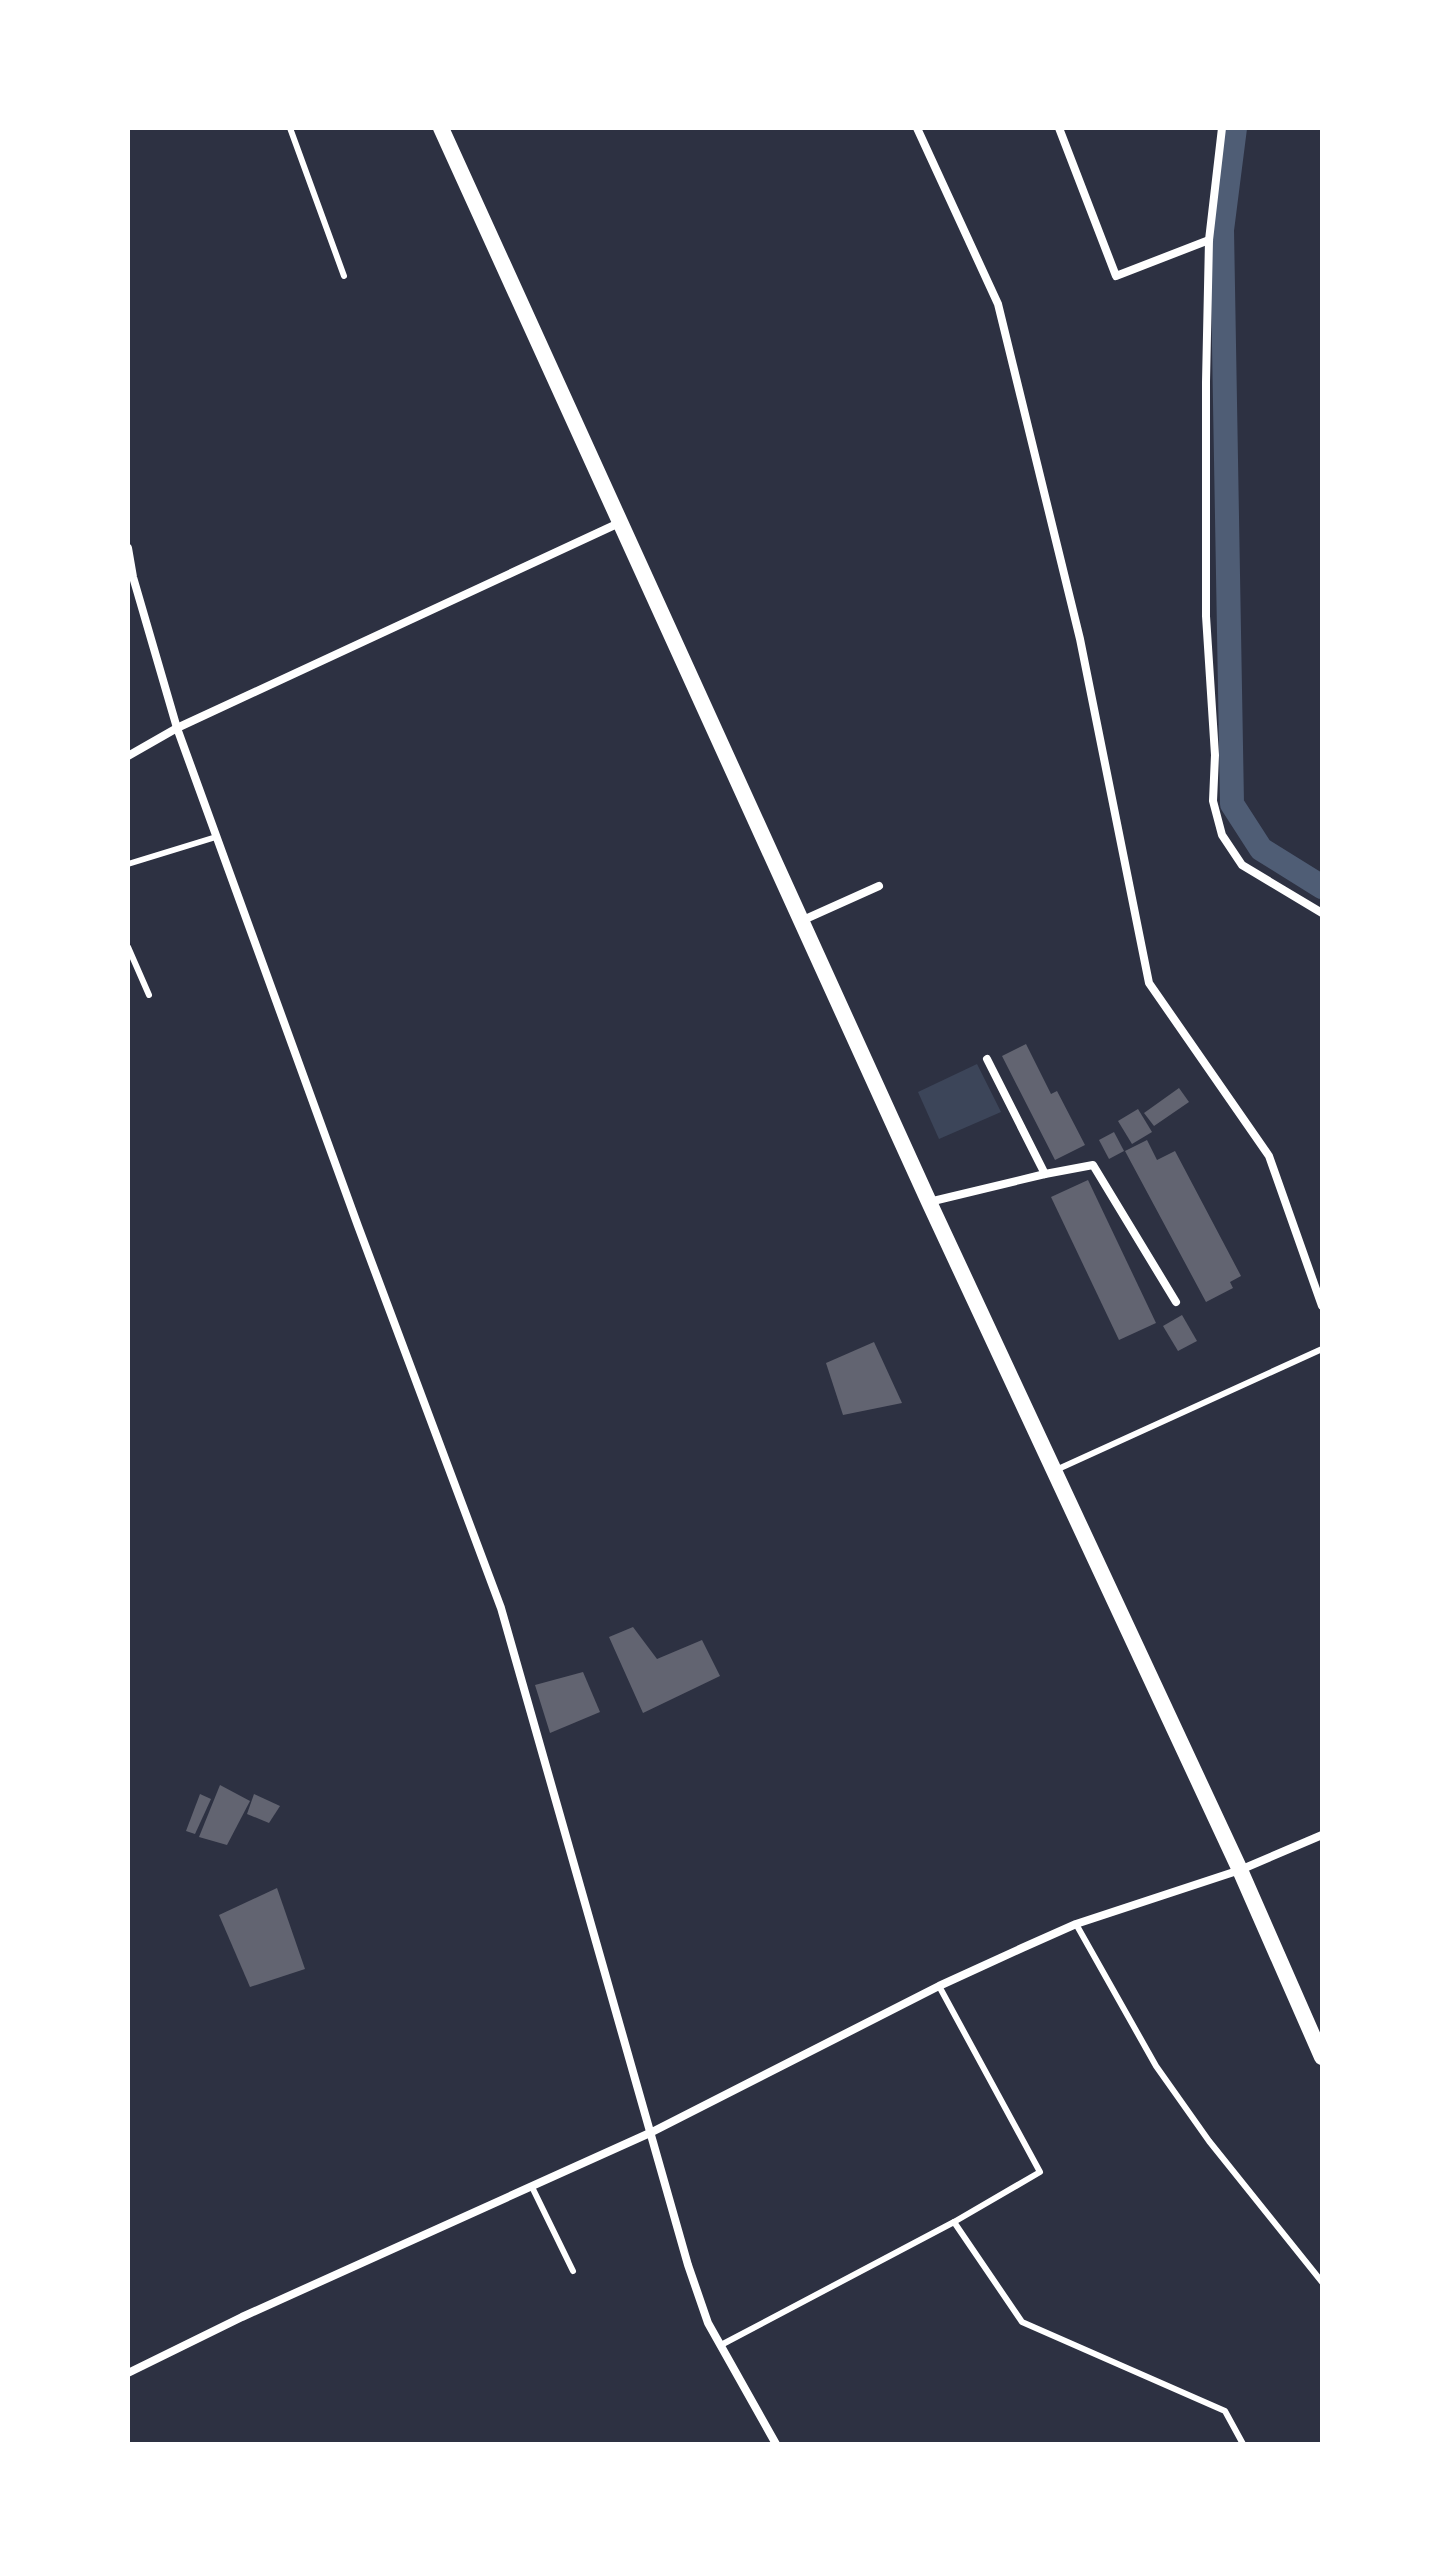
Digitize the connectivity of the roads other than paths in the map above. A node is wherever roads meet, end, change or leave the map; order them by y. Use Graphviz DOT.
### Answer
graph roads {
  1 [pos="290,128"];
  2 [pos="441,128"];
  3 [pos="917,128"];
  4 [pos="1059,128"];
  5 [pos="1222,128"];
  6 [pos="1209,240"];
  7 [pos="344,276"];
  8 [pos="619,523"];
  9 [pos="128,548"];
  10 [pos="131,578"];
  11 [pos="177,728"];
  12 [pos="128,756"];
  13 [pos="216,837"];
  14 [pos="128,864"];
  15 [pos="879,886"];
  16 [pos="1322,913"];
  17 [pos="801,921"];
  18 [pos="128,947"];
  19 [pos="149,995"];
  20 [pos="987,1059"];
  21 [pos="1045,1174"];
  22 [pos="929,1202"];
  23 [pos="1176,1302"];
  24 [pos="1322,1306"];
  25 [pos="1322,1349"];
  26 [pos="1053,1471"];
  27 [pos="1322,1835"];
  28 [pos="1240,1870"];
  29 [pos="1076,1924"];
  30 [pos="939,1986"];
  31 [pos="1322,2057"];
  32 [pos="652,2132"];
  33 [pos="532,2187"];
  34 [pos="954,2222"];
  35 [pos="573,2271"];
  36 [pos="1322,2282"];
  37 [pos="721,2345"];
  38 [pos="128,2373"];
  39 [pos="776,2444"];
  40 [pos="1243,2444"];
  1 -- 7 [label="lane"];
  2 -- 8 [label="main road"];
  3 -- 24 [label="street"];
  4 -- 6 [label="street"];
  5 -- 6 [label="street"];
  6 -- 16 [label="street"];
  8 -- 11 [label="street"];
  8 -- 17 [label="main road"];
  9 -- 10 [label="street"];
  10 -- 11 [label="street"];
  11 -- 12 [label="street"];
  11 -- 13 [label="street"];
  13 -- 14 [label="lane"];
  13 -- 32 [label="street"];
  15 -- 17 [label="street"];
  17 -- 22 [label="main road"];
  18 -- 19 [label="lane"];
  20 -- 21 [label="street"];
  21 -- 22 [label="street"];
  21 -- 23 [label="street"];
  22 -- 26 [label="main road"];
  25 -- 26 [label="lane"];
  26 -- 28 [label="main road"];
  27 -- 28 [label="street"];
  28 -- 29 [label="street"];
  28 -- 31 [label="main road"];
  29 -- 30 [label="street"];
  29 -- 36 [label="lane"];
  30 -- 32 [label="street"];
  30 -- 34 [label="lane"];
  32 -- 33 [label="street"];
  32 -- 37 [label="street"];
  33 -- 35 [label="lane"];
  33 -- 38 [label="street"];
  34 -- 37 [label="lane"];
  34 -- 40 [label="lane"];
  37 -- 39 [label="street"];
}
